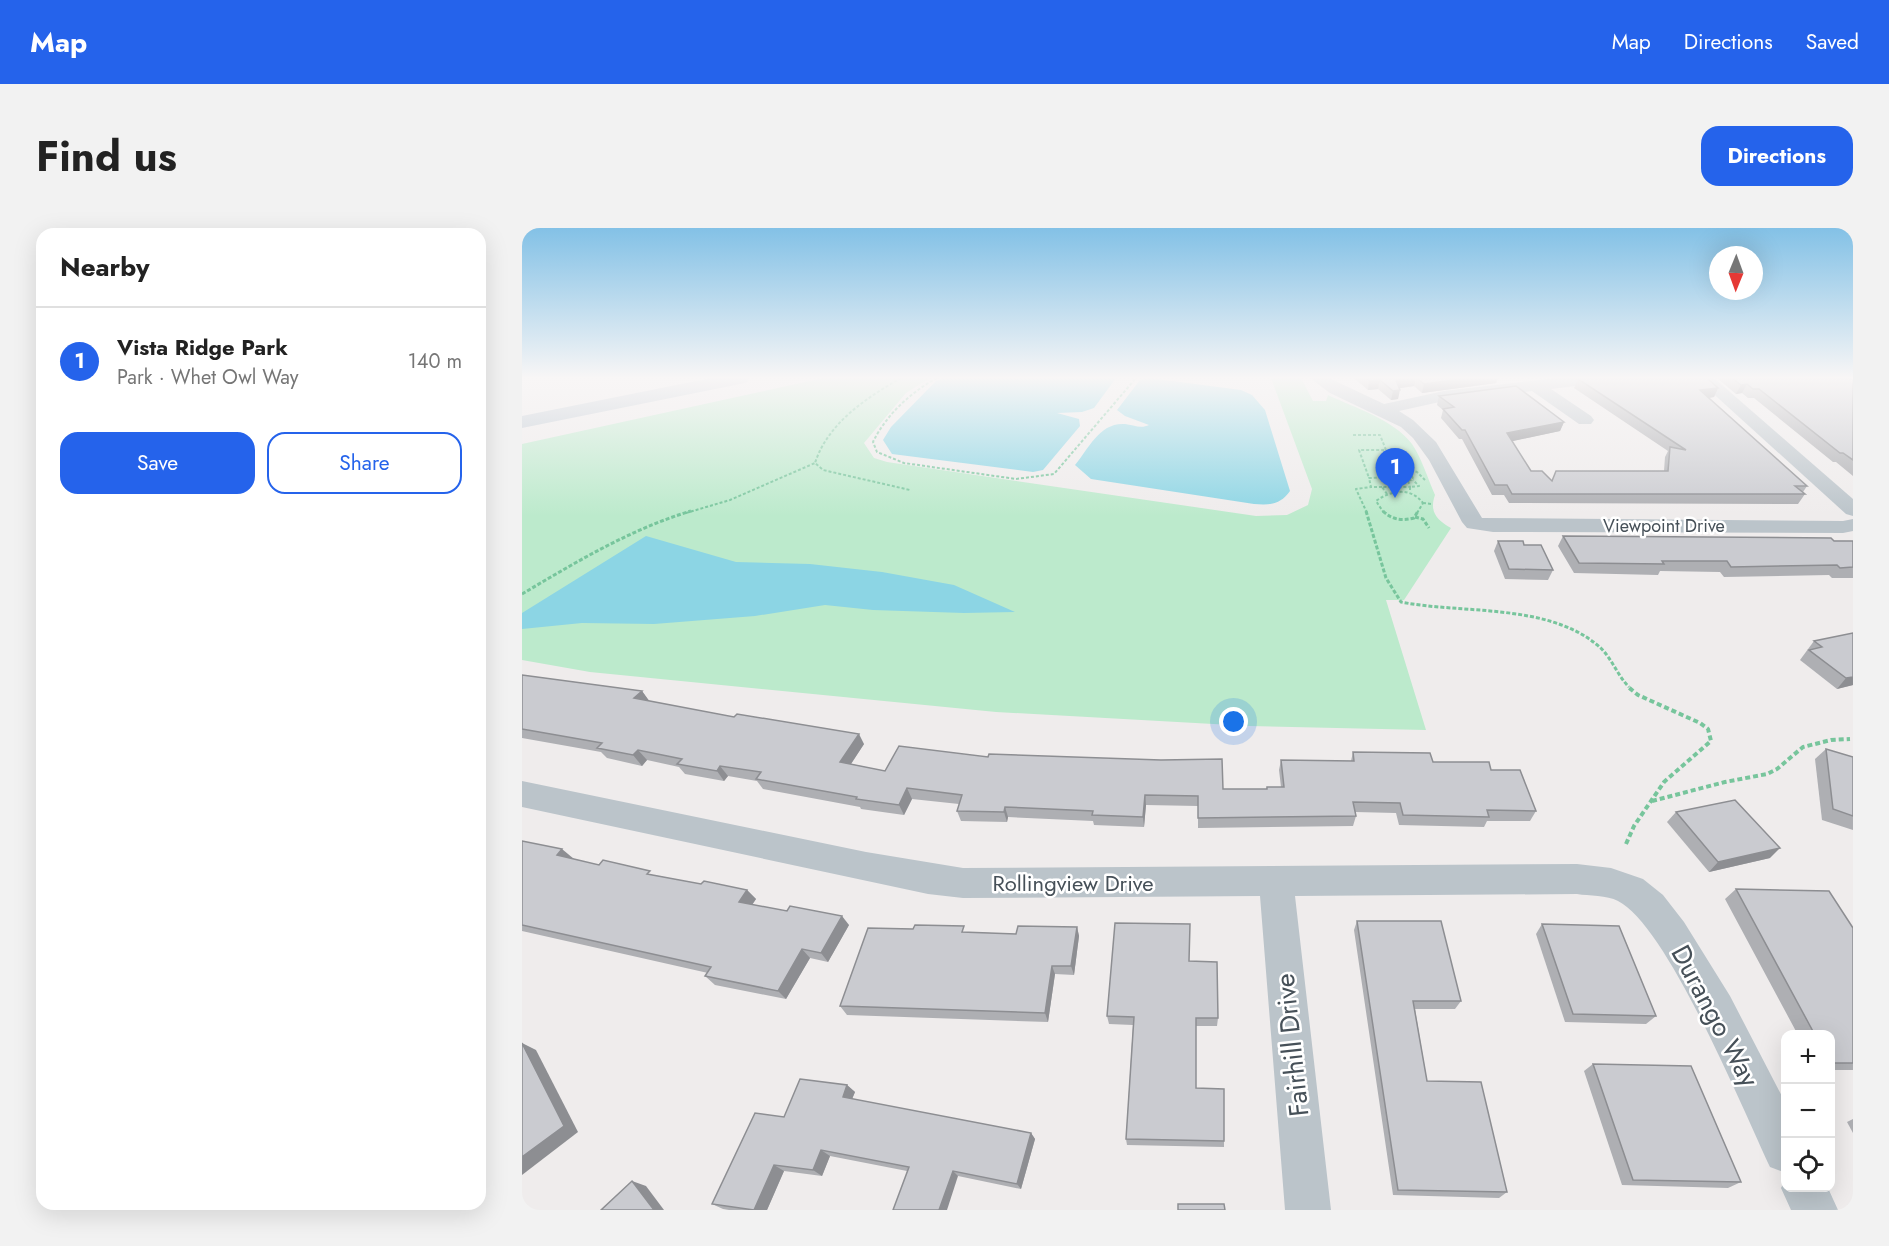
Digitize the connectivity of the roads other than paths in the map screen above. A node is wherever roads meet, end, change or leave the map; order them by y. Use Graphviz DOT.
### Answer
graph roads {
  1 [pos="1407,424"];
  2 [pos="1756,424"];
  3 [pos="1853,510"];
  4 [pos="1853,525"];
  5 [pos="522,794"];
  6 [pos="1276,881"];
  7 [pos="1631,890"];
  8 [pos="1781,1143"];
  9 [pos="1806,1192"];
  10 [pos="1308,1210"];
  11 [pos="1815,1210"];
  1 -- 4 [label="street, Viewpoint Drive"];
  2 -- 3 [label="street"];
  5 -- 6 [label="street, Rollingview Drive"];
  6 -- 7 [label="street, Rollingview Drive"];
  6 -- 10 [label="street, Fairhill Drive"];
  7 -- 8 [label="street, Durango Way"];
  9 -- 11 [label="street"];
}
